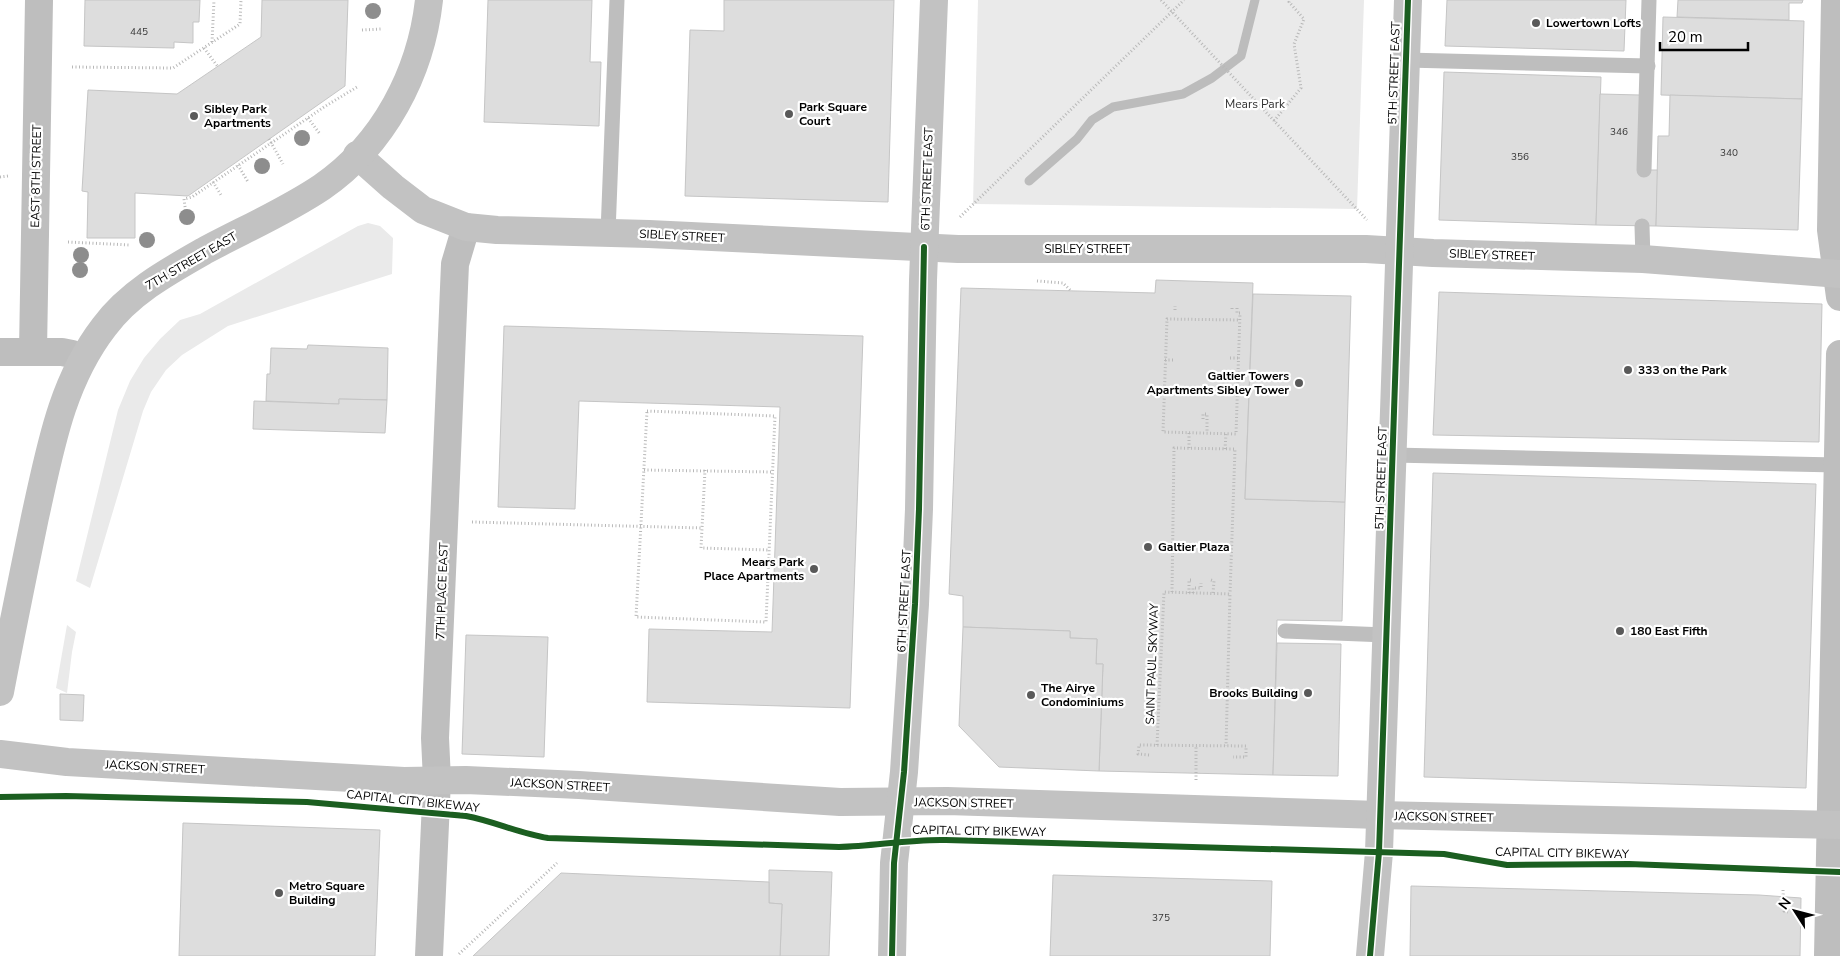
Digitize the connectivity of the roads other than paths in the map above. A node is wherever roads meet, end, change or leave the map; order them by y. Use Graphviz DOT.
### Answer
graph roads {
  1 [pos="39,0"];
  2 [pos="429,0"];
  3 [pos="617,0"];
  4 [pos="934,0"];
  5 [pos="1408,0"];
  6 [pos="1650,0"];
  7 [pos="1835,0"];
  8 [pos="1406,60"];
  9 [pos="1648,66"];
  10 [pos="357,155"];
  11 [pos="1644,170"];
  12 [pos="1642,226"];
  13 [pos="466,227"];
  14 [pos="608,233"];
  15 [pos="924,247"];
  16 [pos="1399,251"];
  17 [pos="1643,259"];
  18 [pos="1839,282"];
  19 [pos="33,351"];
  20 [pos="0,352"];
  21 [pos="1840,354"];
  22 [pos="82,359"];
  23 [pos="1393,455"];
  24 [pos="1837,465"];
  25 [pos="1285,632"];
  26 [pos="1386,635"];
  27 [pos="0,692"];
  28 [pos="0,754"];
  29 [pos="437,780"];
  30 [pos="901,803"];
  31 [pos="1379,815"];
  32 [pos="1835,825"];
  33 [pos="429,956"];
  34 [pos="892,956"];
  35 [pos="1370,956"];
  36 [pos="1828,956"];
  1 -- 19 [label="street, EAST 8TH STREET"];
  2 -- 10 [label="main road, 7TH STREET EAST"];
  3 -- 14 [label="lane"];
  4 -- 15 [label="main road, 6TH STREET EAST"];
  5 -- 8 [label="main road, 5TH STREET EAST"];
  6 -- 9 [label="lane"];
  7 -- 18 [label="street"];
  8 -- 9 [label="lane"];
  8 -- 16 [label="main road, 5TH STREET EAST"];
  9 -- 11 [label="lane"];
  10 -- 13 [label="main road, SIBLEY STREET"];
  10 -- 22 [label="main road, 7TH STREET EAST"];
  12 -- 17 [label="lane"];
  13 -- 14 [label="main road, SIBLEY STREET"];
  13 -- 29 [label="street, 7TH PLACE EAST"];
  14 -- 15 [label="main road, SIBLEY STREET"];
  15 -- 16 [label="main road, SIBLEY STREET"];
  15 -- 30 [label="main road, 6TH STREET EAST"];
  16 -- 17 [label="main road, SIBLEY STREET"];
  16 -- 23 [label="main road, 5TH STREET EAST"];
  17 -- 18 [label="main road, SIBLEY STREET"];
  19 -- 20 [label="street"];
  19 -- 22 [label="street"];
  21 -- 24 [label="street"];
  22 -- 27 [label="main road, 7TH STREET EAST"];
  23 -- 24 [label="lane"];
  23 -- 26 [label="main road, 5TH STREET EAST"];
  24 -- 32 [label="street"];
  25 -- 26 [label="lane"];
  26 -- 31 [label="main road, 5TH STREET EAST"];
  28 -- 29 [label="main road, JACKSON STREET"];
  29 -- 30 [label="main road, JACKSON STREET"];
  29 -- 33 [label="street, 7TH PLACE EAST"];
  30 -- 31 [label="main road, JACKSON STREET"];
  30 -- 34 [label="main road, 6TH STREET EAST"];
  31 -- 32 [label="main road, JACKSON STREET"];
  31 -- 35 [label="main road, 5TH STREET EAST"];
  32 -- 36 [label="street"];
}
